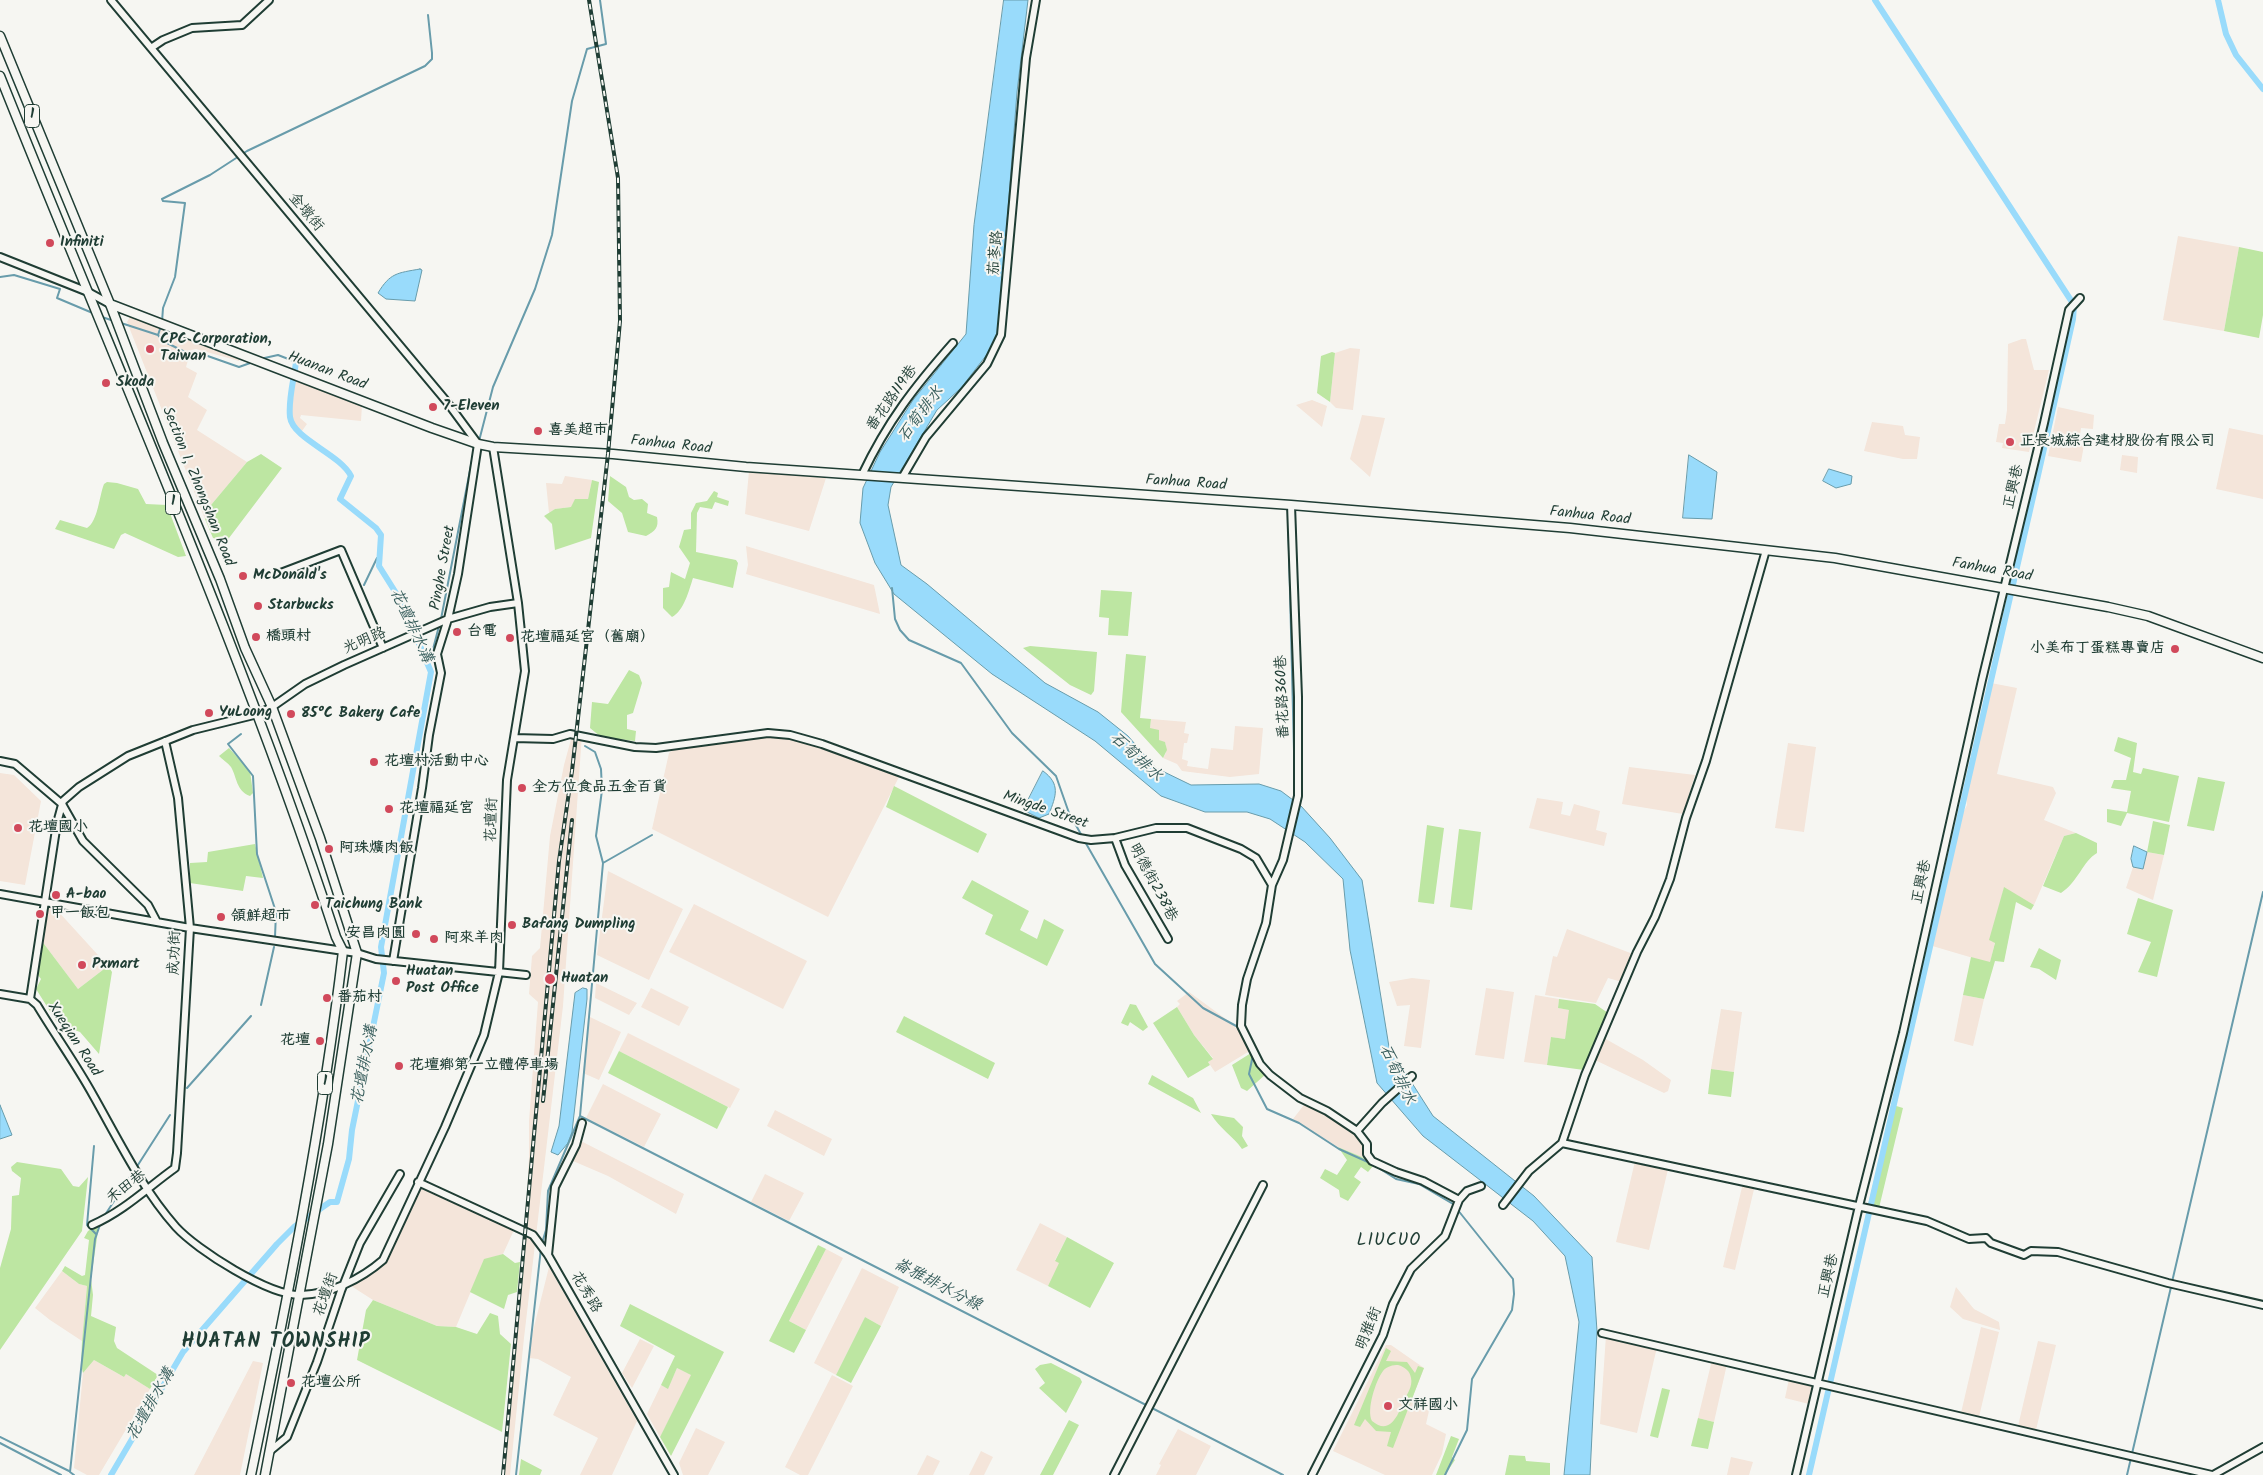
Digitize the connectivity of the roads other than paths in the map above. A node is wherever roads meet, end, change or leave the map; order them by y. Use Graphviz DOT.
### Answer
graph roads {
  1 [pos="111,0"];
  2 [pos="269,0"];
  3 [pos="1036,0"];
  4 [pos="0,36"];
  5 [pos="151,48"];
  6 [pos="0,76"];
  7 [pos="0,257"];
  8 [pos="88,292"];
  9 [pos="2080,298"];
  10 [pos="110,304"];
  11 [pos="953,343"];
  12 [pos="478,444"];
  13 [pos="493,447"];
  14 [pos="862,475"];
  15 [pos="902,478"];
  16 [pos="1291,504"];
  17 [pos="1766,550"];
  18 [pos="278,574"];
  19 [pos="2004,588"];
  20 [pos="518,603"];
  21 [pos="448,619"];
  22 [pos="383,648"];
  23 [pos="2263,658"];
  24 [pos="272,707"];
  25 [pos="258,714"];
  26 [pos="514,738"];
  27 [pos="165,741"];
  28 [pos="0,761"];
  29 [pos="62,804"];
  30 [pos="1115,838"];
  31 [pos="1272,885"];
  32 [pos="0,894"];
  33 [pos="44,902"];
  34 [pos="157,922"];
  35 [pos="190,928"];
  36 [pos="1168,939"];
  37 [pos="343,952"];
  38 [pos="357,953"];
  39 [pos="390,961"];
  40 [pos="499,972"];
  41 [pos="526,975"];
  42 [pos="0,994"];
  43 [pos="30,999"];
  44 [pos="1412,1076"];
  45 [pos="582,1122"];
  46 [pos="1357,1131"];
  47 [pos="1562,1143"];
  48 [pos="175,1168"];
  49 [pos="400,1174"];
  50 [pos="418,1182"];
  51 [pos="1263,1185"];
  52 [pos="1481,1186"];
  53 [pos="147,1188"];
  54 [pos="1459,1200"];
  55 [pos="1503,1205"];
  56 [pos="1859,1206"];
  57 [pos="92,1225"];
  58 [pos="548,1255"];
  59 [pos="343,1285"];
  60 [pos="289,1292"];
  61 [pos="300,1295"];
  62 [pos="2263,1305"];
  63 [pos="1602,1333"];
  64 [pos="1818,1382"];
  65 [pos="2263,1447"];
  66 [pos="270,1451"];
  67 [pos="251,1475"];
  68 [pos="265,1475"];
  69 [pos="674,1475"];
  70 [pos="1114,1475"];
  71 [pos="1312,1475"];
  72 [pos="1796,1475"];
  73 [pos="2213,1475"];
  1 -- 5 [label="street, 金墩街"];
  2 -- 5 [label="street"];
  3 -- 15 [label="street, 茄苳路"];
  4 -- 10 [label="main road, Section 1, Zhongshan Road / 1"];
  5 -- 12 [label="street, 金墩街"];
  6 -- 8 [label="main road, Section 1, Zhongshan Road / 1"];
  7 -- 8 [label="street, Huanan Road"];
  8 -- 10 [label="street, Huanan Road"];
  8 -- 25 [label="main road, Section 1, Zhongshan Road / 1"];
  9 -- 19 [label="street, 正興巷"];
  10 -- 12 [label="main road, Huanan Road"];
  10 -- 24 [label="main road, Section 1, Zhongshan Road / 1"];
  11 -- 14 [label="street, 番花路119巷"];
  12 -- 13 [label="main road, Fanhua Road"];
  12 -- 21 [label="street, Pinghe Street"];
  13 -- 14 [label="main road, Fanhua Road"];
  13 -- 20 [label="street, 花壇街"];
  14 -- 15 [label="main road, Fanhua Road"];
  15 -- 16 [label="main road, Fanhua Road"];
  16 -- 17 [label="main road, Fanhua Road"];
  16 -- 31 [label="street, 番花路360巷"];
  17 -- 19 [label="main road, Fanhua Road"];
  17 -- 47 [label="street"];
  18 -- 22 [label="street"];
  19 -- 23 [label="main road, Fanhua Road"];
  19 -- 56 [label="street, 正興巷"];
  20 -- 21 [label="street, 光明路"];
  20 -- 26 [label="street, 花壇街"];
  21 -- 22 [label="street, 光明路"];
  21 -- 39 [label="street, Pinghe Street"];
  22 -- 24 [label="street, 光明路"];
  24 -- 25 [label="street, 光明路"];
  24 -- 38 [label="main road, Section 1, Zhongshan Road / 1"];
  25 -- 27 [label="street"];
  25 -- 37 [label="main road, Section 1, Zhongshan Road / 1"];
  26 -- 30 [label="street, Mingde Street"];
  26 -- 40 [label="street, 花壇街"];
  27 -- 29 [label="street"];
  27 -- 35 [label="street, 成功街"];
  28 -- 29 [label="street"];
  29 -- 33 [label="street, Xueqian Road"];
  29 -- 34 [label="street"];
  30 -- 31 [label="street, Mingde Street"];
  30 -- 36 [label="street, 明德街238巷"];
  31 -- 46 [label="street"];
  32 -- 33 [label="street"];
  33 -- 34 [label="street"];
  33 -- 43 [label="street, Xueqian Road"];
  34 -- 35 [label="street"];
  35 -- 37 [label="street"];
  35 -- 48 [label="street, 成功街"];
  37 -- 38 [label="street"];
  37 -- 60 [label="main road, 1"];
  38 -- 39 [label="street"];
  38 -- 61 [label="main road, 1"];
  39 -- 40 [label="street"];
  40 -- 41 [label="street"];
  40 -- 50 [label="street, 花壇街"];
  42 -- 43 [label="street"];
  43 -- 53 [label="street, Xueqian Road"];
  44 -- 46 [label="street"];
  45 -- 58 [label="street"];
  46 -- 54 [label="street"];
  47 -- 55 [label="street"];
  47 -- 56 [label="street"];
  48 -- 53 [label="street, 禾田巷"];
  49 -- 59 [label="street, 花壇街"];
  50 -- 58 [label="street, 花秀路"];
  50 -- 59 [label="street, 花壇街"];
  51 -- 70 [label="street"];
  52 -- 54 [label="street"];
  53 -- 57 [label="street, 禾田巷"];
  53 -- 60 [label="street, Xueqian Road"];
  54 -- 71 [label="street, 明雅街"];
  56 -- 62 [label="street"];
  56 -- 64 [label="street, 正興巷"];
  58 -- 69 [label="street, 花秀路"];
  59 -- 61 [label="street, 花壇街"];
  59 -- 66 [label="street, 花壇街"];
  60 -- 61 [label="street"];
  60 -- 67 [label="main road, 1"];
  61 -- 66 [label="main road, 1"];
  63 -- 64 [label="street"];
  64 -- 72 [label="street, 正興巷"];
  64 -- 73 [label="street"];
  65 -- 73 [label="street"];
  66 -- 68 [label="main road, 1"];
}
